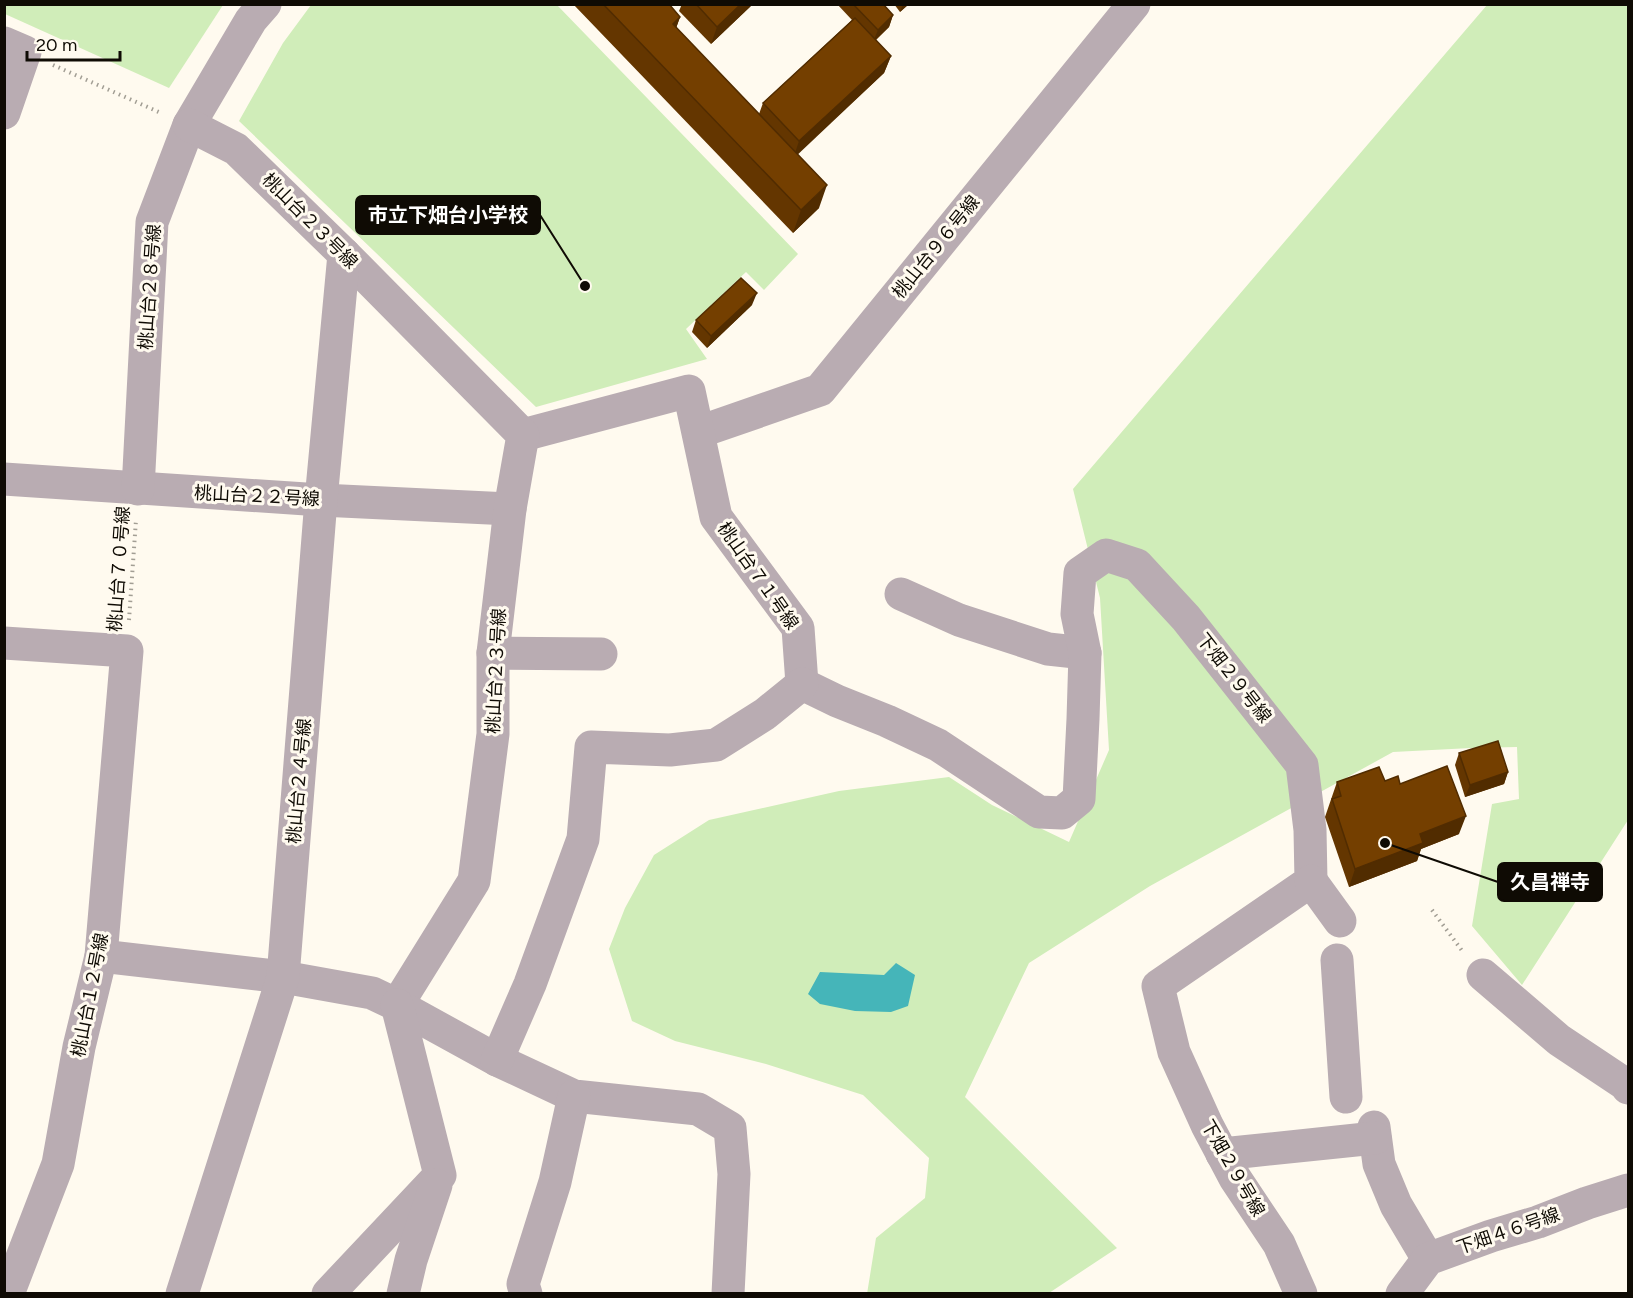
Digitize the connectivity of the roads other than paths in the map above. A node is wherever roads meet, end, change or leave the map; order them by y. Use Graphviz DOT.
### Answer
graph roads {
  1 [pos="265,4"];
  2 [pos="1134,4"];
  3 [pos="15,47"];
  4 [pos="4,113"];
  5 [pos="189,125"];
  6 [pos="344,254"];
  7 [pos="699,432"];
  8 [pos="523,435"];
  9 [pos="4,479"];
  10 [pos="138,489"];
  11 [pos="321,500"];
  12 [pos="510,509"];
  13 [pos="902,594"];
  14 [pos="4,643"];
  15 [pos="493,653"];
  16 [pos="1085,653"];
  17 [pos="601,654"];
  18 [pos="802,684"];
  19 [pos="1311,881"];
  20 [pos="1340,921"];
  21 [pos="101,956"];
  22 [pos="1337,960"];
  23 [pos="1483,975"];
  24 [pos="283,977"];
  25 [pos="398,1005"];
  26 [pos="496,1060"];
  27 [pos="1629,1088"];
  28 [pos="574,1096"];
  29 [pos="1346,1097"];
  30 [pos="1222,1154"];
  31 [pos="440,1175"];
  32 [pos="1629,1190"];
  33 [pos="1428,1259"];
  34 [pos="8,1293"];
  35 [pos="182,1293"];
  36 [pos="328,1293"];
  37 [pos="403,1293"];
  38 [pos="526,1293"];
  39 [pos="728,1293"];
  40 [pos="1301,1293"];
  41 [pos="1402,1293"];
  1 -- 5 [label="street, 桃山台２８号線"];
  2 -- 7 [label="street, 桃山台９６号線"];
  3 -- 4 [label="street"];
  5 -- 6 [label="street, 桃山台２３号線"];
  5 -- 10 [label="street, 桃山台２８号線"];
  6 -- 8 [label="street, 桃山台２３号線"];
  6 -- 11 [label="street, 桃山台２４号線"];
  7 -- 8 [label="street, 桃山台７１号線"];
  7 -- 18 [label="street, 桃山台７１号線"];
  8 -- 12 [label="street, 桃山台２３号線"];
  9 -- 10 [label="street, 桃山台２２号線"];
  10 -- 11 [label="street, 桃山台２２号線"];
  11 -- 12 [label="street, 桃山台２２号線"];
  11 -- 24 [label="street, 桃山台２４号線"];
  12 -- 15 [label="street, 桃山台２３号線"];
  13 -- 16 [label="street"];
  14 -- 21 [label="street, 桃山台１２号線"];
  15 -- 17 [label="street"];
  15 -- 25 [label="street, 桃山台２３号線"];
  16 -- 18 [label="street, 下畑２９号線"];
  16 -- 19 [label="street, 下畑２９号線"];
  18 -- 26 [label="street"];
  19 -- 20 [label="street"];
  19 -- 30 [label="street, 下畑２９号線"];
  21 -- 24 [label="street"];
  21 -- 34 [label="street, 桃山台１２号線"];
  22 -- 29 [label="street"];
  23 -- 27 [label="street"];
  24 -- 25 [label="street"];
  24 -- 35 [label="street, 桃山台２４号線"];
  25 -- 26 [label="street"];
  25 -- 31 [label="street"];
  26 -- 28 [label="street"];
  28 -- 38 [label="street"];
  28 -- 39 [label="street"];
  30 -- 33 [label="street"];
  30 -- 40 [label="street, 下畑２９号線"];
  31 -- 36 [label="street"];
  31 -- 37 [label="street"];
  32 -- 33 [label="street, 下畑４６号線"];
  33 -- 41 [label="street"];
}
